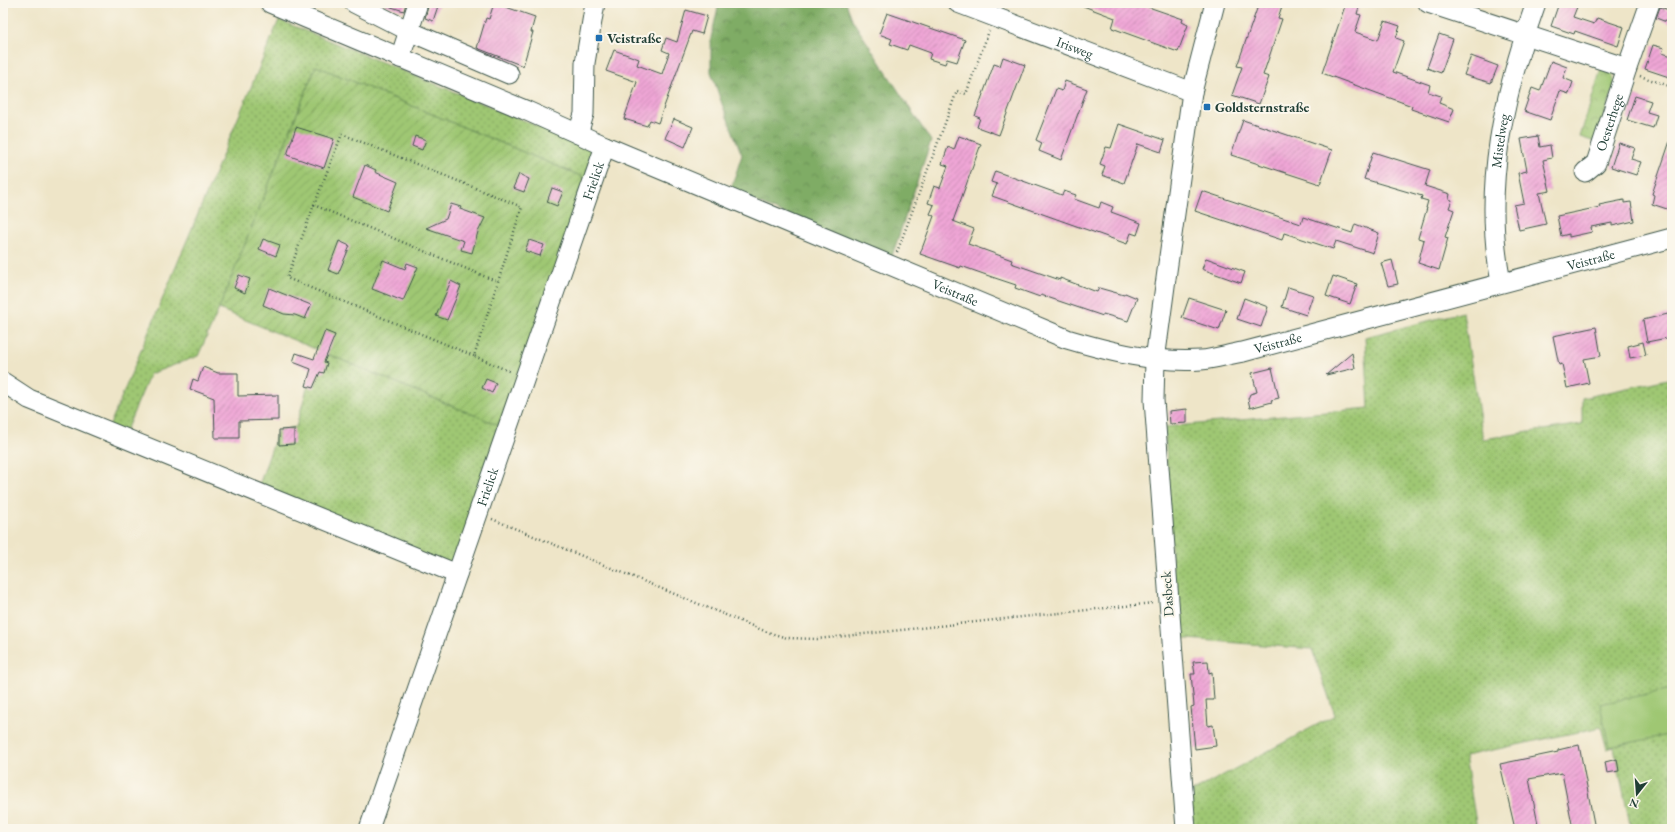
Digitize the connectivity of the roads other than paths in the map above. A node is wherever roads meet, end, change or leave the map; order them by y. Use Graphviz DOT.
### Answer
graph roads {
  1 [pos="270,3"];
  2 [pos="354,3"];
  3 [pos="418,3"];
  4 [pos="595,3"];
  5 [pos="958,3"];
  6 [pos="1216,3"];
  7 [pos="1428,3"];
  8 [pos="1536,3"];
  9 [pos="1650,3"];
  10 [pos="376,8"];
  11 [pos="409,31"];
  12 [pos="1524,36"];
  13 [pos="400,58"];
  14 [pos="1626,70"];
  15 [pos="509,74"];
  16 [pos="1192,92"];
  17 [pos="578,134"];
  18 [pos="605,146"];
  19 [pos="1585,172"];
  20 [pos="1672,238"];
  21 [pos="1501,282"];
  22 [pos="1155,360"];
  23 [pos="3,382"];
  24 [pos="457,574"];
  25 [pos="370,829"];
  26 [pos="1186,829"];
  1 -- 13 [label="street, Veistraße"];
  2 -- 10 [label="street"];
  3 -- 11 [label="street"];
  4 -- 17 [label="street"];
  5 -- 16 [label="street, Irisweg"];
  6 -- 16 [label="street"];
  7 -- 12 [label="street"];
  8 -- 12 [label="street, Mistelweg"];
  9 -- 14 [label="street, Oesterhege"];
  10 -- 11 [label="street"];
  11 -- 13 [label="street"];
  11 -- 15 [label="street"];
  12 -- 14 [label="street"];
  12 -- 21 [label="street, Mistelweg"];
  13 -- 17 [label="street, Veistraße"];
  14 -- 19 [label="street, Oesterhege"];
  16 -- 22 [label="street"];
  17 -- 18 [label="street, Veistraße"];
  18 -- 22 [label="street, Veistraße"];
  18 -- 24 [label="street, Frielick"];
  20 -- 21 [label="street, Veistraße"];
  21 -- 22 [label="street, Veistraße"];
  22 -- 26 [label="street, Dasbeck"];
  23 -- 24 [label="street"];
  24 -- 25 [label="street, Frielick"];
}
